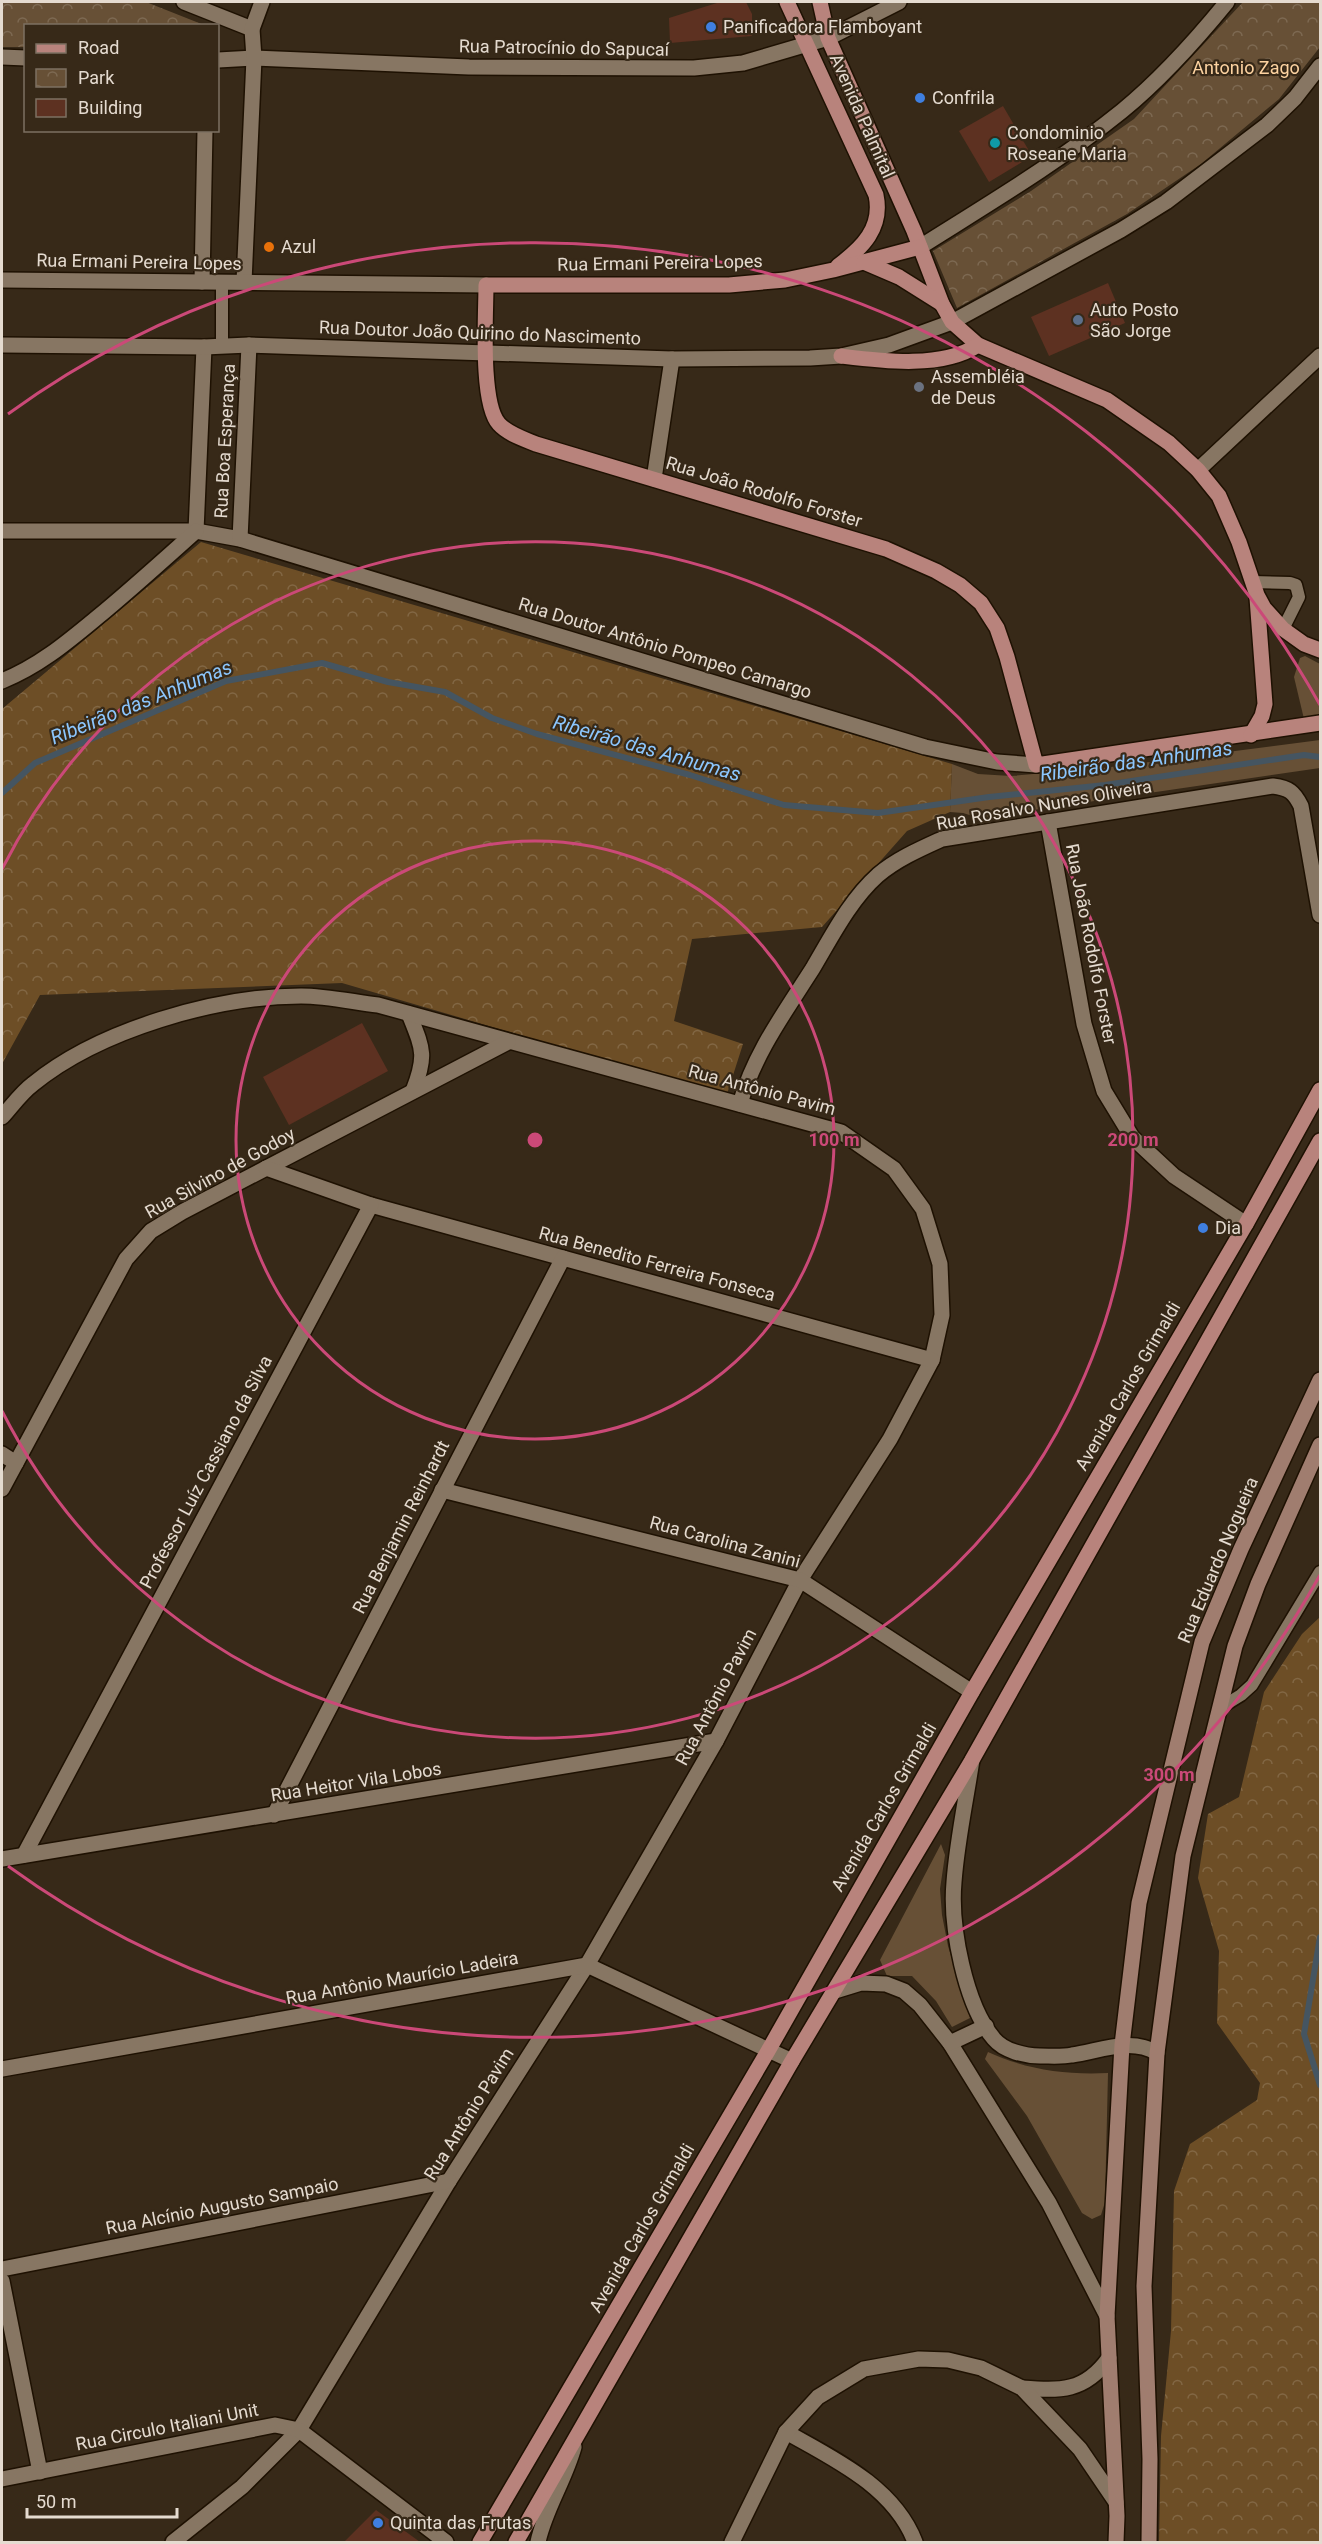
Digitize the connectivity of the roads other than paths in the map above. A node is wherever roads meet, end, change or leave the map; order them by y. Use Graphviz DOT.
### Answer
graph roads {
  1 [pos="184,2"];
  2 [pos="262,2"];
  3 [pos="787,2"];
  4 [pos="820,2"];
  5 [pos="899,2"];
  6 [pos="1227,2"];
  7 [pos="252,28"];
  8 [pos="828,38"];
  9 [pos="807,44"];
  10 [pos="2,57"];
  11 [pos="24,58"];
  12 [pos="254,58"];
  13 [pos="219,60"];
  14 [pos="1320,66"];
  15 [pos="205,132"];
  16 [pos="920,246"];
  17 [pos="864,262"];
  18 [pos="833,270"];
  19 [pos="2,280"];
  20 [pos="202,282"];
  21 [pos="222,282"];
  22 [pos="244,282"];
  23 [pos="486,285"];
  24 [pos="942,304"];
  25 [pos="952,322"];
  26 [pos="2,345"];
  27 [pos="249,345"];
  28 [pos="978,345"];
  29 [pos="204,347"];
  30 [pos="222,347"];
  31 [pos="485,353"];
  32 [pos="841,356"];
  33 [pos="1320,356"];
  34 [pos="672,358"];
  35 [pos="1198,470"];
  36 [pos="654,478"];
  37 [pos="2,531"];
  38 [pos="196,531"];
  39 [pos="240,539"];
  40 [pos="1254,588"];
  41 [pos="1283,629"];
  42 [pos="1320,650"];
  43 [pos="2,681"];
  44 [pos="1320,723"];
  45 [pos="1251,735"];
  46 [pos="1036,765"];
  47 [pos="1048,822"];
  48 [pos="1319,897"];
  49 [pos="1320,915"];
  50 [pos="409,1014"];
  51 [pos="508,1042"];
  52 [pos="1320,1090"];
  53 [pos="413,1091"];
  54 [pos="740,1104"];
  55 [pos="2,1117"];
  56 [pos="1320,1142"];
  57 [pos="266,1168"];
  58 [pos="371,1205"];
  59 [pos="1246,1224"];
  60 [pos="563,1258"];
  61 [pos="932,1360"];
  62 [pos="1320,1380"];
  63 [pos="1320,1445"];
  64 [pos="2,1454"];
  65 [pos="16,1462"];
  66 [pos="2,1490"];
  67 [pos="442,1491"];
  68 [pos="1320,1572"];
  69 [pos="800,1580"];
  70 [pos="1320,1593"];
  71 [pos="1304,1599"];
  72 [pos="972,1692"];
  73 [pos="1220,1708"];
  74 [pos="716,1741"];
  75 [pos="972,1760"];
  76 [pos="274,1815"];
  77 [pos="24,1854"];
  78 [pos="2,1859"];
  79 [pos="587,1965"];
  80 [pos="835,1991"];
  81 [pos="986,2026"];
  82 [pos="950,2043"];
  83 [pos="1122,2045"];
  84 [pos="768,2051"];
  85 [pos="1157,2053"];
  86 [pos="792,2061"];
  87 [pos="2,2069"];
  88 [pos="449,2181"];
  89 [pos="2,2269"];
  90 [pos="2,2281"];
  91 [pos="1107,2316"];
  92 [pos="1109,2358"];
  93 [pos="1022,2388"];
  94 [pos="298,2430"];
  95 [pos="786,2432"];
  96 [pos="577,2435"];
  97 [pos="40,2472"];
  98 [pos="2,2479"];
  99 [pos="1116,2502"];
  100 [pos="173,2542"];
  101 [pos="446,2542"];
  102 [pos="480,2542"];
  103 [pos="516,2542"];
  104 [pos="538,2542"];
  105 [pos="732,2542"];
  106 [pos="915,2542"];
  107 [pos="1116,2542"];
  108 [pos="1149,2542"];
  1 -- 7 [label="street"];
  2 -- 7 [label="street"];
  3 -- 9 [label="main road, Avenida Palmital"];
  4 -- 8 [label="main road, Avenida Palmital"];
  5 -- 8 [label="street, Rua Patrocínio do Sapucaí"];
  6 -- 16 [label="street, Rua Ermani Pereira Lopes"];
  7 -- 12 [label="street"];
  8 -- 9 [label="street, Rua Patrocínio do Sapucaí"];
  8 -- 16 [label="main road, Avenida Palmital"];
  9 -- 12 [label="street, Rua Patrocínio do Sapucaí"];
  9 -- 18 [label="main road, Avenida Palmital"];
  10 -- 11 [label="street"];
  12 -- 13 [label="street, Rua Patrocínio do Sapucaí"];
  12 -- 22 [label="street"];
  14 -- 25 [label="street, Rua Doutor João Quirino do Nascimento"];
  15 -- 20 [label="street"];
  16 -- 17 [label="main road, Rua Ermani Pereira Lopes"];
  16 -- 24 [label="main road, Avenida Palmital"];
  17 -- 18 [label="main road, Rua Ermani Pereira Lopes"];
  17 -- 24 [label="main road"];
  18 -- 23 [label="main road, Rua Ermani Pereira Lopes"];
  19 -- 20 [label="street, Rua Ermani Pereira Lopes"];
  20 -- 21 [label="street, Rua Ermani Pereira Lopes"];
  21 -- 22 [label="street, Rua Ermani Pereira Lopes"];
  21 -- 30 [label="lane"];
  22 -- 23 [label="street, Rua Ermani Pereira Lopes"];
  23 -- 31 [label="main road, Rua João Rodolfo Forster"];
  24 -- 25 [label="main road, Avenida Palmital"];
  25 -- 28 [label="main road, Avenida Palmital"];
  25 -- 32 [label="street, Rua Doutor João Quirino do Nascimento"];
  26 -- 29 [label="street, Rua Doutor João Quirino do Nascimento"];
  27 -- 30 [label="street, Rua Doutor João Quirino do Nascimento"];
  27 -- 31 [label="street, Rua Doutor João Quirino do Nascimento"];
  27 -- 39 [label="street, Rua Boa Esperança"];
  28 -- 32 [label="main road"];
  28 -- 35 [label="main road"];
  29 -- 30 [label="street, Rua Doutor João Quirino do Nascimento"];
  29 -- 38 [label="street, Rua Boa Esperança"];
  31 -- 34 [label="street, Rua Doutor João Quirino do Nascimento"];
  31 -- 36 [label="main road, Rua João Rodolfo Forster"];
  32 -- 34 [label="street, Rua Doutor João Quirino do Nascimento"];
  33 -- 35 [label="street"];
  34 -- 36 [label="street"];
  35 -- 40 [label="main road"];
  36 -- 46 [label="main road, Rua João Rodolfo Forster"];
  37 -- 38 [label="street, Rua Doutor Antônio Pompeo Camargo"];
  38 -- 39 [label="street, Rua Doutor Antônio Pompeo Camargo"];
  38 -- 43 [label="street"];
  39 -- 46 [label="street, Rua Doutor Antônio Pompeo Camargo"];
  40 -- 41 [label="main road"];
  40 -- 41 [label="lane"];
  40 -- 45 [label="main road"];
  41 -- 42 [label="main road"];
  44 -- 45 [label="main road, Rua Doutor Antônio Pompeo Camargo"];
  45 -- 46 [label="main road, Rua Doutor Antônio Pompeo Camargo"];
  47 -- 48 [label="street, Rua Rosalvo Nunes Oliveira"];
  47 -- 54 [label="street, Rua Rosalvo Nunes Oliveira"];
  47 -- 59 [label="street, Rua João Rodolfo Forster"];
  48 -- 49 [label="street, Rua Rosalvo Nunes Oliveira"];
  50 -- 51 [label="street, Rua Antônio Pavim"];
  50 -- 53 [label="street"];
  50 -- 55 [label="street, Rua Antônio Pavim"];
  51 -- 53 [label="street, Rua Silvino de Godoy"];
  51 -- 54 [label="street, Rua Antônio Pavim"];
  52 -- 59 [label="main road, Avenida Carlos Grimaldi"];
  53 -- 57 [label="street, Rua Silvino de Godoy"];
  54 -- 61 [label="street, Rua Antônio Pavim"];
  56 -- 75 [label="main road"];
  57 -- 58 [label="street"];
  57 -- 65 [label="street, Rua Silvino de Godoy"];
  58 -- 60 [label="street, Rua Benedito Ferreira Fonseca"];
  58 -- 77 [label="street, Professor Luíz Cassiano da Silva"];
  59 -- 72 [label="main road, Avenida Carlos Grimaldi"];
  60 -- 61 [label="street, Rua Benedito Ferreira Fonseca"];
  60 -- 67 [label="street, Rua Benjamin Reinhardt"];
  61 -- 69 [label="street, Rua Antônio Pavim"];
  62 -- 83 [label="main road, Rua Eduardo Nogueira"];
  63 -- 73 [label="main road"];
  64 -- 65 [label="street"];
  65 -- 66 [label="street, Rua Silvino de Godoy"];
  67 -- 69 [label="street, Rua Carolina Zanini"];
  67 -- 76 [label="street, Rua Benjamin Reinhardt"];
  68 -- 71 [label="lane"];
  69 -- 72 [label="street, Rua Carolina Zanini"];
  69 -- 74 [label="street, Rua Antônio Pavim"];
  70 -- 71 [label="lane"];
  71 -- 73 [label="lane"];
  72 -- 84 [label="main road, Avenida Carlos Grimaldi"];
  73 -- 85 [label="main road"];
  74 -- 76 [label="street, Rua Heitor Vila Lobos"];
  74 -- 79 [label="street, Rua Antônio Pavim"];
  75 -- 80 [label="main road"];
  75 -- 81 [label="street"];
  76 -- 77 [label="street, Rua Heitor Vila Lobos"];
  77 -- 78 [label="street, Rua Heitor Vila Lobos"];
  79 -- 84 [label="street"];
  79 -- 87 [label="street, Rua Antônio Maurício Ladeira"];
  79 -- 88 [label="street, Rua Antônio Pavim"];
  80 -- 82 [label="street"];
  80 -- 86 [label="main road"];
  81 -- 82 [label="street"];
  81 -- 83 [label="street"];
  82 -- 91 [label="street"];
  83 -- 85 [label="street"];
  83 -- 91 [label="main road, Rua Eduardo Nogueira"];
  84 -- 86 [label="street"];
  84 -- 102 [label="main road, Avenida Carlos Grimaldi"];
  85 -- 108 [label="main road"];
  86 -- 96 [label="main road"];
  88 -- 89 [label="street, Rua Alcínio Augusto Sampaio"];
  88 -- 94 [label="street, Rua Antônio Pavim"];
  90 -- 97 [label="street"];
  91 -- 92 [label="main road, Rua Eduardo Nogueira"];
  92 -- 93 [label="street"];
  92 -- 99 [label="main road, Rua Eduardo Nogueira"];
  93 -- 95 [label="street"];
  93 -- 99 [label="street"];
  94 -- 97 [label="street, Rua Circulo Italiani Unit"];
  94 -- 100 [label="street, Rua Antônio Pavim"];
  94 -- 101 [label="street, Rua Circulo Italiani Unit"];
  95 -- 105 [label="street"];
  95 -- 106 [label="street"];
  96 -- 103 [label="main road"];
  96 -- 104 [label="street"];
  97 -- 98 [label="street, Rua Circulo Italiani Unit"];
  99 -- 107 [label="main road, Rua Eduardo Nogueira"];
}
